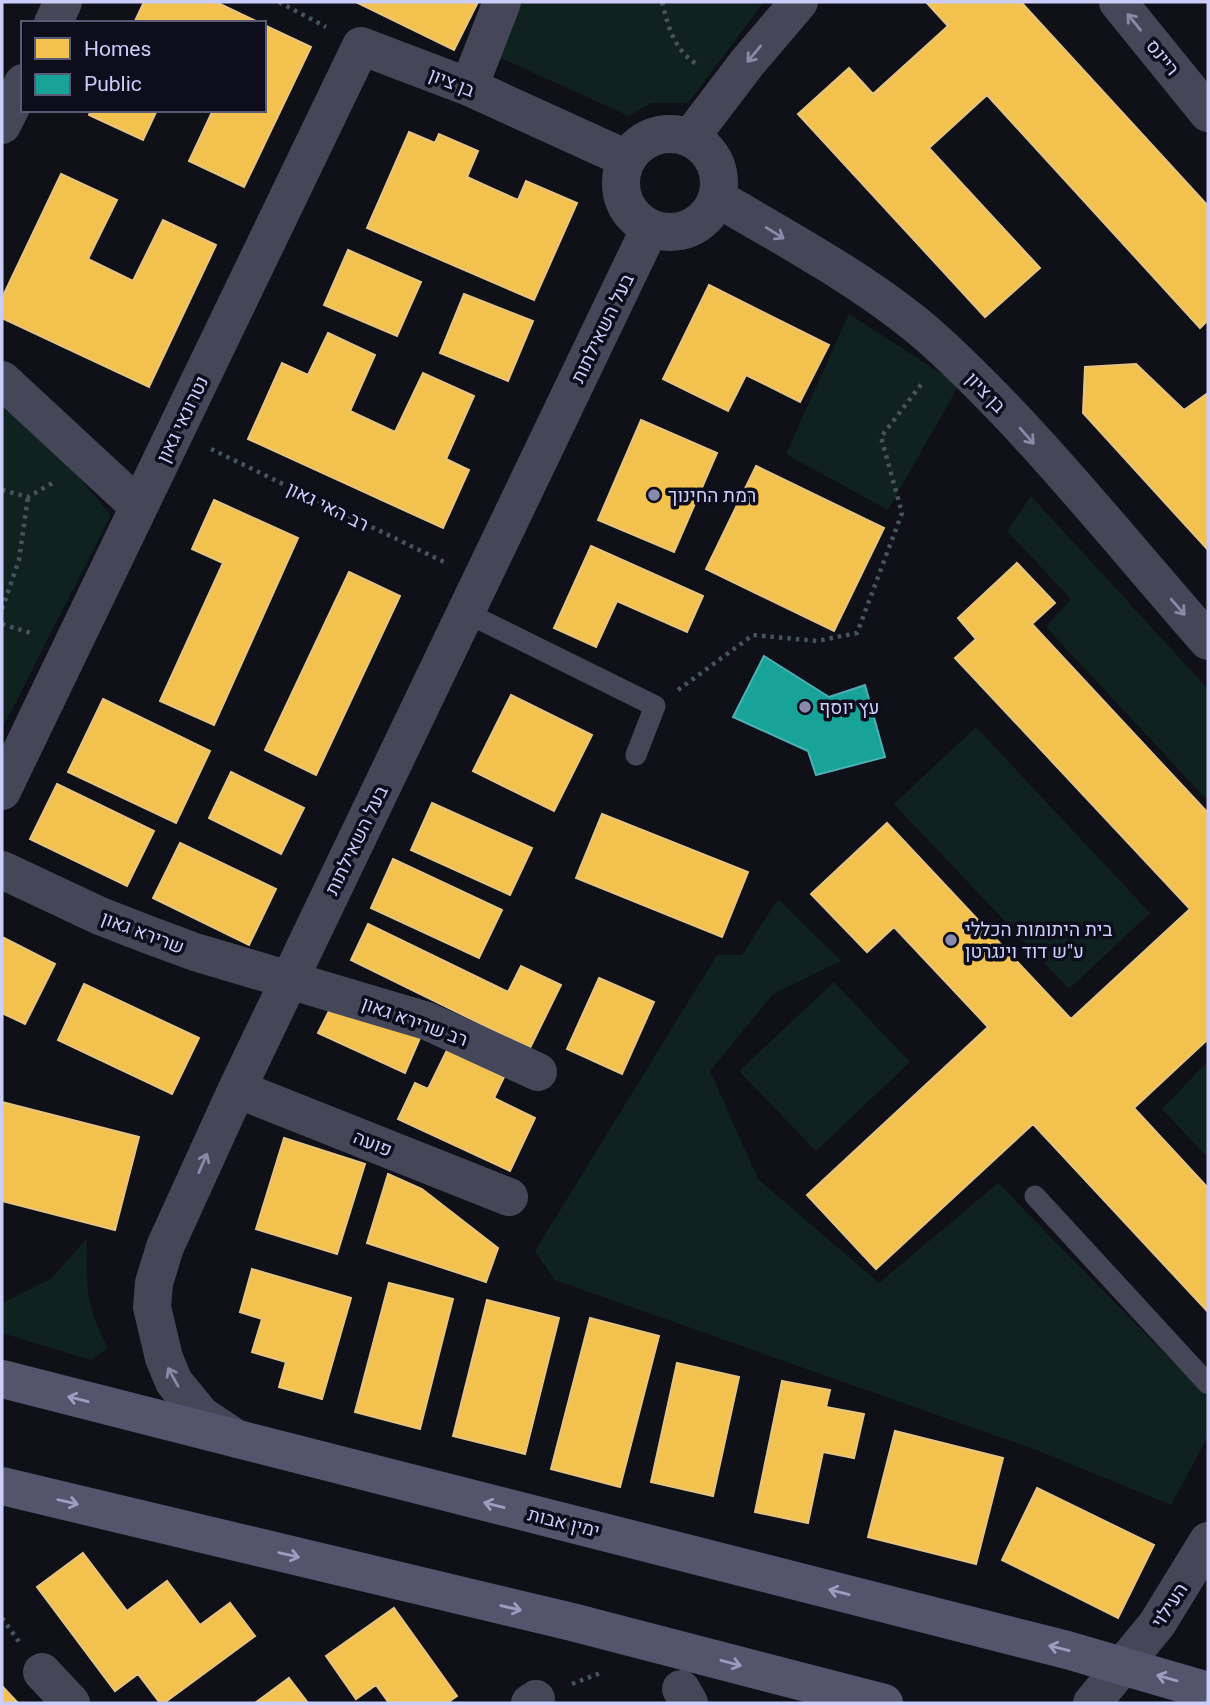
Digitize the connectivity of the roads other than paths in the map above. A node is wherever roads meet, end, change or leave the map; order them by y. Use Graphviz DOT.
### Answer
graph roads {
  1 [pos="63,2"];
  2 [pos="502,2"];
  3 [pos="799,2"];
  4 [pos="1118,2"];
  5 [pos="54,21"];
  6 [pos="361,46"];
  7 [pos="21,87"];
  8 [pos="469,87"];
  9 [pos="1208,113"];
  10 [pos="2,125"];
  11 [pos="691,138"];
  12 [pos="627,159"];
  13 [pos="717,198"];
  14 [pos="650,228"];
  15 [pos="2,380"];
  16 [pos="139,507"];
  17 [pos="473,596"];
  18 [pos="1208,641"];
  19 [pos="636,755"];
  20 [pos="2,791"];
  21 [pos="2,870"];
  22 [pos="289,979"];
  23 [pos="538,1072"];
  24 [pos="237,1089"];
  25 [pos="1035,1196"];
  26 [pos="509,1197"];
  27 [pos="2,1380"];
  28 [pos="1208,1384"];
  29 [pos="20,1393"];
  30 [pos="239,1440"];
  31 [pos="2,1486"];
  32 [pos="1208,1541"];
  33 [pos="42,1672"];
  34 [pos="1124,1685"];
  35 [pos="1208,1690"];
  36 [pos="71,1703"];
  37 [pos="884,1703"];
  38 [pos="1092,1703"];
  1 -- 5 [label="street"];
  2 -- 8 [label="street"];
  3 -- 11 [label="street, one-way"];
  9 -- 4 [label="street, ריינס, one-way"];
  6 -- 8 [label="street, בן ציון"];
  6 -- 16 [label="street, נטרונאי גאון"];
  7 -- 10 [label="street"];
  8 -- 12 [label="street, בן ציון"];
  11 -- 12 [label="street"];
  11 -- 13 [label="street"];
  12 -- 14 [label="street"];
  13 -- 14 [label="street"];
  13 -- 18 [label="street, בן ציון, one-way"];
  14 -- 17 [label="street, בעל השאילתות"];
  15 -- 16 [label="street"];
  16 -- 20 [label="street, נטרונאי גאון"];
  17 -- 19 [label="lane"];
  17 -- 22 [label="street, בעל השאילתות"];
  21 -- 22 [label="street, שרירא גאון"];
  22 -- 23 [label="street, רב שרירא גאון"];
  22 -- 24 [label="street, בעל השאילתות"];
  24 -- 26 [label="street, פועה"];
  30 -- 24 [label="street, בעל השאילתות, one-way"];
  25 -- 28 [label="lane"];
  27 -- 29 [label="street, ימין אבות"];
  30 -- 29 [label="street, ימין אבות, one-way"];
  34 -- 30 [label="street, ימין אבות, one-way"];
  31 -- 37 [label="street, one-way"];
  32 -- 34 [label="street, העילוי"];
  33 -- 36 [label="street"];
  35 -- 34 [label="street, ימין אבות, one-way"];
  34 -- 38 [label="street, העילוי"];
}
